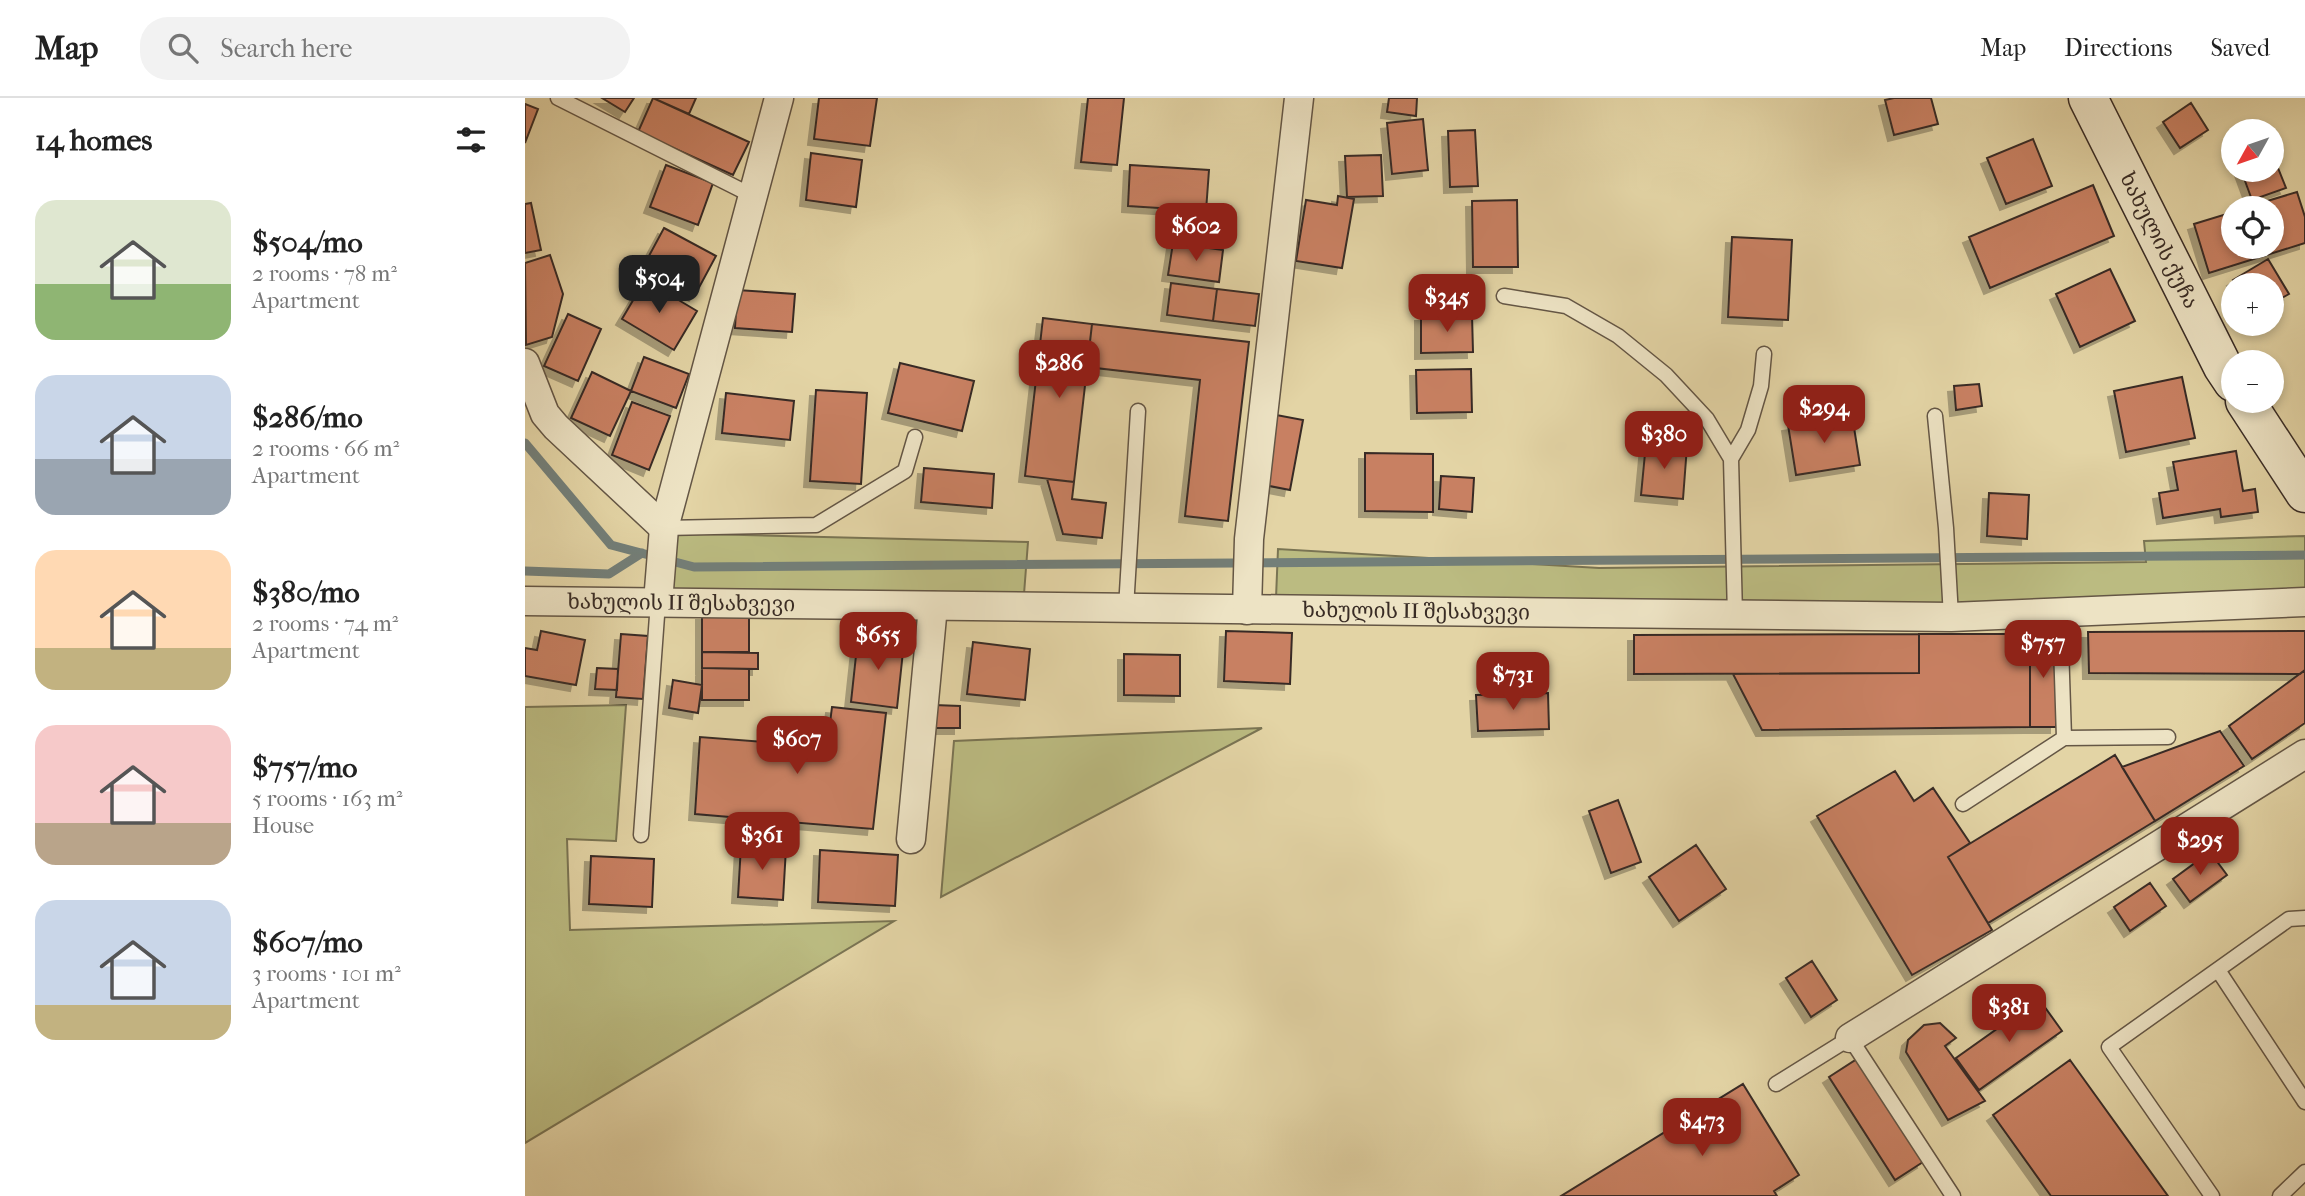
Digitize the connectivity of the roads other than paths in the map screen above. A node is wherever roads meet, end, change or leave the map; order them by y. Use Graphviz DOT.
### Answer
graph roads {
  1 [pos="558,98"];
  2 [pos="779,98"];
  3 [pos="1299,98"];
  4 [pos="2088,98"];
  5 [pos="753,196"];
  6 [pos="1504,296"];
  7 [pos="1764,354"];
  8 [pos="525,363"];
  9 [pos="2221,363"];
  10 [pos="1138,411"];
  11 [pos="2253,413"];
  12 [pos="1935,416"];
  13 [pos="915,437"];
  14 [pos="1731,459"];
  15 [pos="2305,493"];
  16 [pos="664,530"];
  17 [pos="1127,596"];
  18 [pos="525,601"];
  19 [pos="2305,602"];
  20 [pos="657,603"];
  21 [pos="933,606"];
  22 [pos="1247,610"];
  23 [pos="2060,614"];
  24 [pos="1735,615"];
  25 [pos="1951,617"];
  26 [pos="2168,737"];
  27 [pos="2064,738"];
  28 [pos="2305,754"];
  29 [pos="1963,804"];
  30 [pos="641,835"];
  31 [pos="911,839"];
  32 [pos="2305,918"];
  33 [pos="2218,970"];
  34 [pos="1850,1038"];
  35 [pos="1776,1084"];
  36 [pos="2305,1102"];
  37 [pos="2305,1172"];
  38 [pos="1953,1196"];
  39 [pos="2212,1196"];
  40 [pos="2280,1196"];
  1 -- 5 [label="lane"];
  2 -- 5 [label="street"];
  3 -- 22 [label="street"];
  4 -- 9 [label="street, ხახულის ქუჩა"];
  5 -- 16 [label="street"];
  6 -- 14 [label="lane"];
  7 -- 14 [label="lane"];
  8 -- 16 [label="street"];
  10 -- 17 [label="lane"];
  11 -- 15 [label="street"];
  12 -- 25 [label="lane"];
  13 -- 16 [label="lane"];
  14 -- 24 [label="lane"];
  16 -- 20 [label="street"];
  17 -- 21 [label="street, ხახულის II შესახვევი"];
  17 -- 22 [label="street, ხახულის II შესახვევი"];
  18 -- 20 [label="street, ხახულის II შესახვევი"];
  19 -- 23 [label="street, ხახულის II შესახვევი"];
  20 -- 21 [label="street, ხახულის II შესახვევი"];
  20 -- 30 [label="lane"];
  21 -- 31 [label="street"];
  22 -- 24 [label="street, ხახულის II შესახვევი"];
  23 -- 25 [label="street, ხახულის II შესახვევი"];
  23 -- 27 [label="lane"];
  24 -- 25 [label="street, ხახულის II შესახვევი"];
  26 -- 27 [label="lane"];
  27 -- 29 [label="lane"];
  28 -- 34 [label="street"];
  32 -- 33 [label="lane"];
  33 -- 36 [label="lane"];
  33 -- 39 [label="lane"];
  34 -- 35 [label="lane"];
  34 -- 38 [label="lane"];
  37 -- 40 [label="lane"];
}
